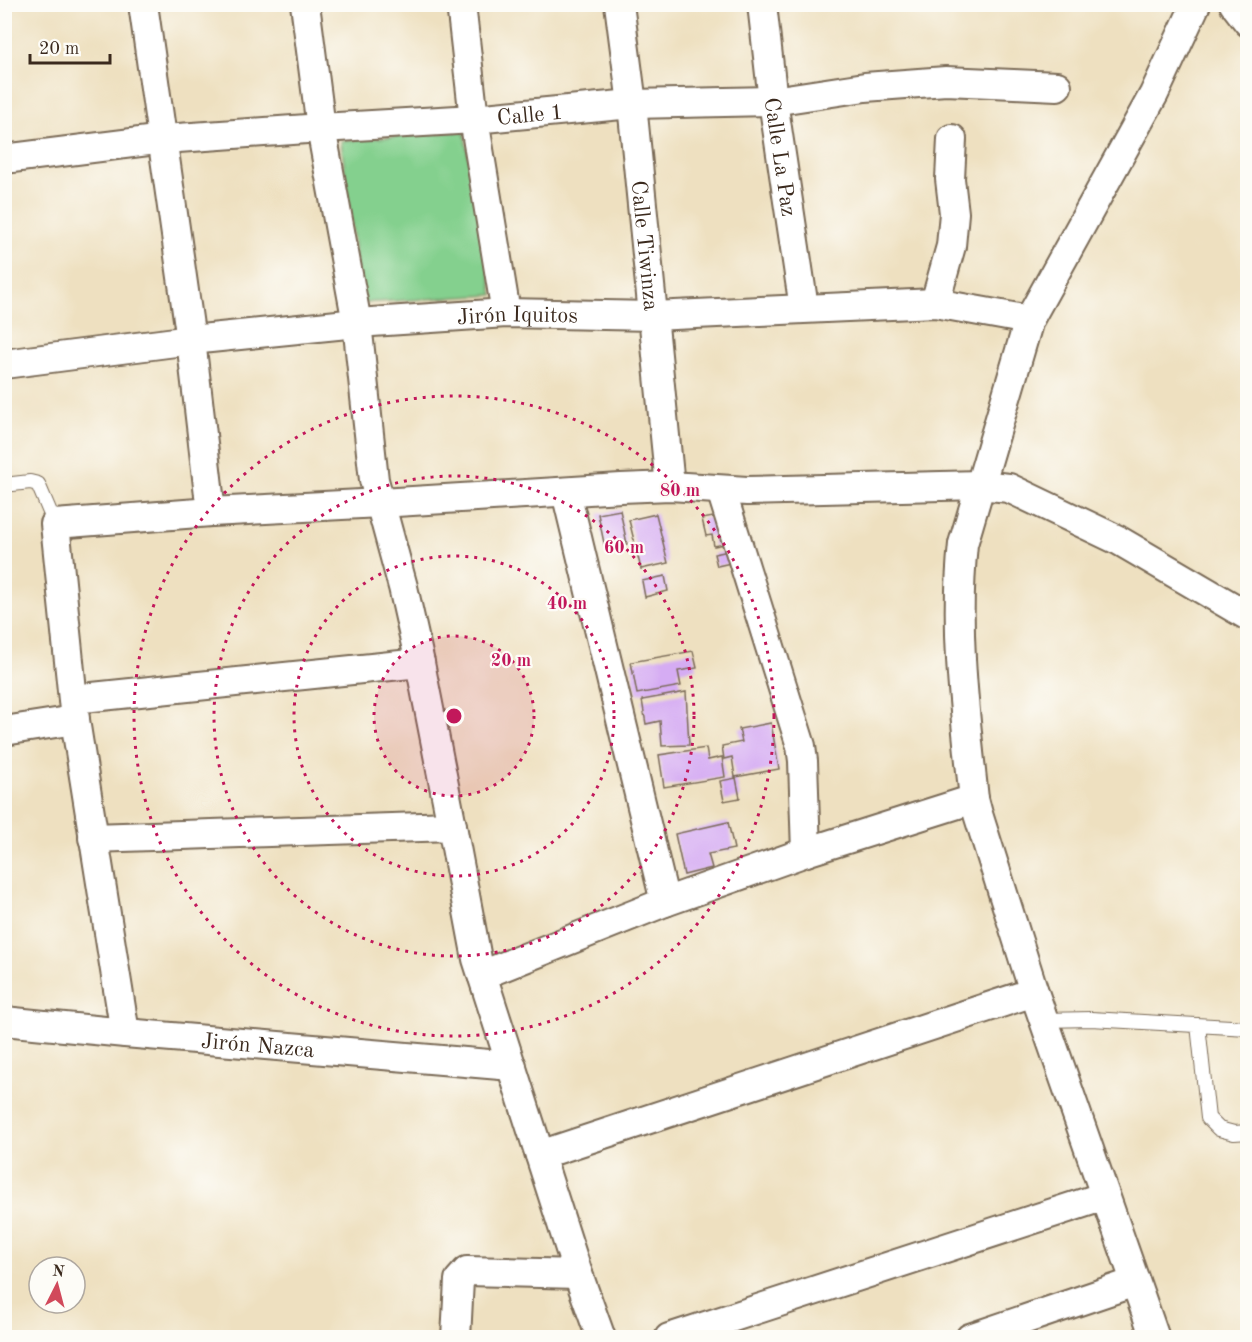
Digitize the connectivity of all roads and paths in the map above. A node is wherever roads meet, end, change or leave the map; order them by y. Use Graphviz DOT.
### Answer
graph roads {
  1 [pos="143,4"];
  2 [pos="305,4"];
  3 [pos="461,4"];
  4 [pos="619,4"];
  5 [pos="762,4"];
  6 [pos="1196,4"];
  7 [pos="1234,4"];
  8 [pos="1248,22"];
  9 [pos="1057,86"];
  10 [pos="773,101"];
  11 [pos="632,105"];
  12 [pos="474,119"];
  13 [pos="321,128"];
  14 [pos="164,139"];
  15 [pos="952,140"];
  16 [pos="4,159"];
  17 [pos="935,303"];
  18 [pos="804,308"];
  19 [pos="506,313"];
  20 [pos="653,316"];
  21 [pos="1029,320"];
  22 [pos="357,323"];
  23 [pos="191,340"];
  24 [pos="4,364"];
  25 [pos="4,485"];
  26 [pos="980,485"];
  27 [pos="670,486"];
  28 [pos="721,490"];
  29 [pos="566,492"];
  30 [pos="380,503"];
  31 [pos="211,512"];
  32 [pos="55,524"];
  33 [pos="1248,616"];
  34 [pos="420,663"];
  35 [pos="74,709"];
  36 [pos="4,731"];
  37 [pos="974,799"];
  38 [pos="453,826"];
  39 [pos="93,838"];
  40 [pos="807,852"];
  41 [pos="665,902"];
  42 [pos="482,975"];
  43 [pos="1034,992"];
  44 [pos="1044,1020"];
  45 [pos="4,1021"];
  46 [pos="1198,1025"];
  47 [pos="1248,1028"];
  48 [pos="125,1033"];
  49 [pos="512,1066"];
  50 [pos="1248,1132"];
  51 [pos="540,1155"];
  52 [pos="1105,1196"];
  53 [pos="578,1274"];
  54 [pos="1135,1282"];
  55 [pos="456,1338"];
  56 [pos="601,1338"];
  57 [pos="669,1338"];
  58 [pos="970,1338"];
  59 [pos="1155,1338"];
  1 -- 14 [label="street"];
  2 -- 13 [label="street"];
  3 -- 12 [label="street"];
  4 -- 11 [label="street, Calle Tiwinza"];
  5 -- 10 [label="street, Calle La Paz"];
  6 -- 21 [label="street"];
  7 -- 8 [label="street"];
  9 -- 10 [label="street, Calle 1"];
  10 -- 11 [label="street, Calle 1"];
  10 -- 18 [label="street, Calle La Paz"];
  11 -- 12 [label="street, Calle 1"];
  11 -- 20 [label="street, Calle Tiwinza"];
  12 -- 13 [label="street, Calle 1"];
  12 -- 19 [label="street"];
  13 -- 14 [label="street, Calle 1"];
  13 -- 22 [label="street"];
  14 -- 16 [label="street, Calle 1"];
  14 -- 23 [label="street"];
  15 -- 17 [label="street"];
  17 -- 18 [label="street, Jirón Iquitos"];
  17 -- 21 [label="street, Jirón Iquitos"];
  18 -- 20 [label="street, Jirón Iquitos"];
  19 -- 20 [label="street, Jirón Iquitos"];
  19 -- 22 [label="street, Jirón Iquitos"];
  20 -- 27 [label="street, Calle Tiwinza"];
  21 -- 26 [label="street"];
  22 -- 23 [label="street, Jirón Iquitos"];
  22 -- 30 [label="street"];
  23 -- 24 [label="street, Jirón Iquitos"];
  23 -- 31 [label="street"];
  25 -- 32 [label="lane"];
  26 -- 28 [label="street"];
  26 -- 33 [label="street"];
  26 -- 37 [label="street"];
  27 -- 28 [label="street"];
  27 -- 29 [label="street"];
  28 -- 40 [label="street"];
  29 -- 30 [label="street"];
  29 -- 41 [label="street"];
  30 -- 31 [label="street"];
  30 -- 34 [label="street"];
  31 -- 32 [label="street"];
  32 -- 35 [label="street"];
  34 -- 35 [label="street"];
  34 -- 38 [label="street"];
  35 -- 36 [label="street"];
  35 -- 39 [label="street"];
  37 -- 40 [label="street"];
  37 -- 43 [label="street"];
  38 -- 39 [label="street"];
  38 -- 42 [label="street"];
  39 -- 48 [label="street"];
  40 -- 41 [label="street"];
  41 -- 42 [label="street"];
  42 -- 49 [label="street"];
  43 -- 44 [label="street"];
  43 -- 51 [label="street"];
  44 -- 46 [label="lane"];
  44 -- 52 [label="street"];
  45 -- 48 [label="street, Jirón Nazca"];
  46 -- 47 [label="lane"];
  46 -- 50 [label="lane"];
  48 -- 49 [label="street, Jirón Nazca"];
  49 -- 51 [label="street"];
  51 -- 53 [label="street"];
  52 -- 54 [label="street"];
  52 -- 57 [label="street"];
  53 -- 55 [label="street"];
  53 -- 56 [label="street"];
  54 -- 58 [label="street"];
  54 -- 59 [label="street"];
}
